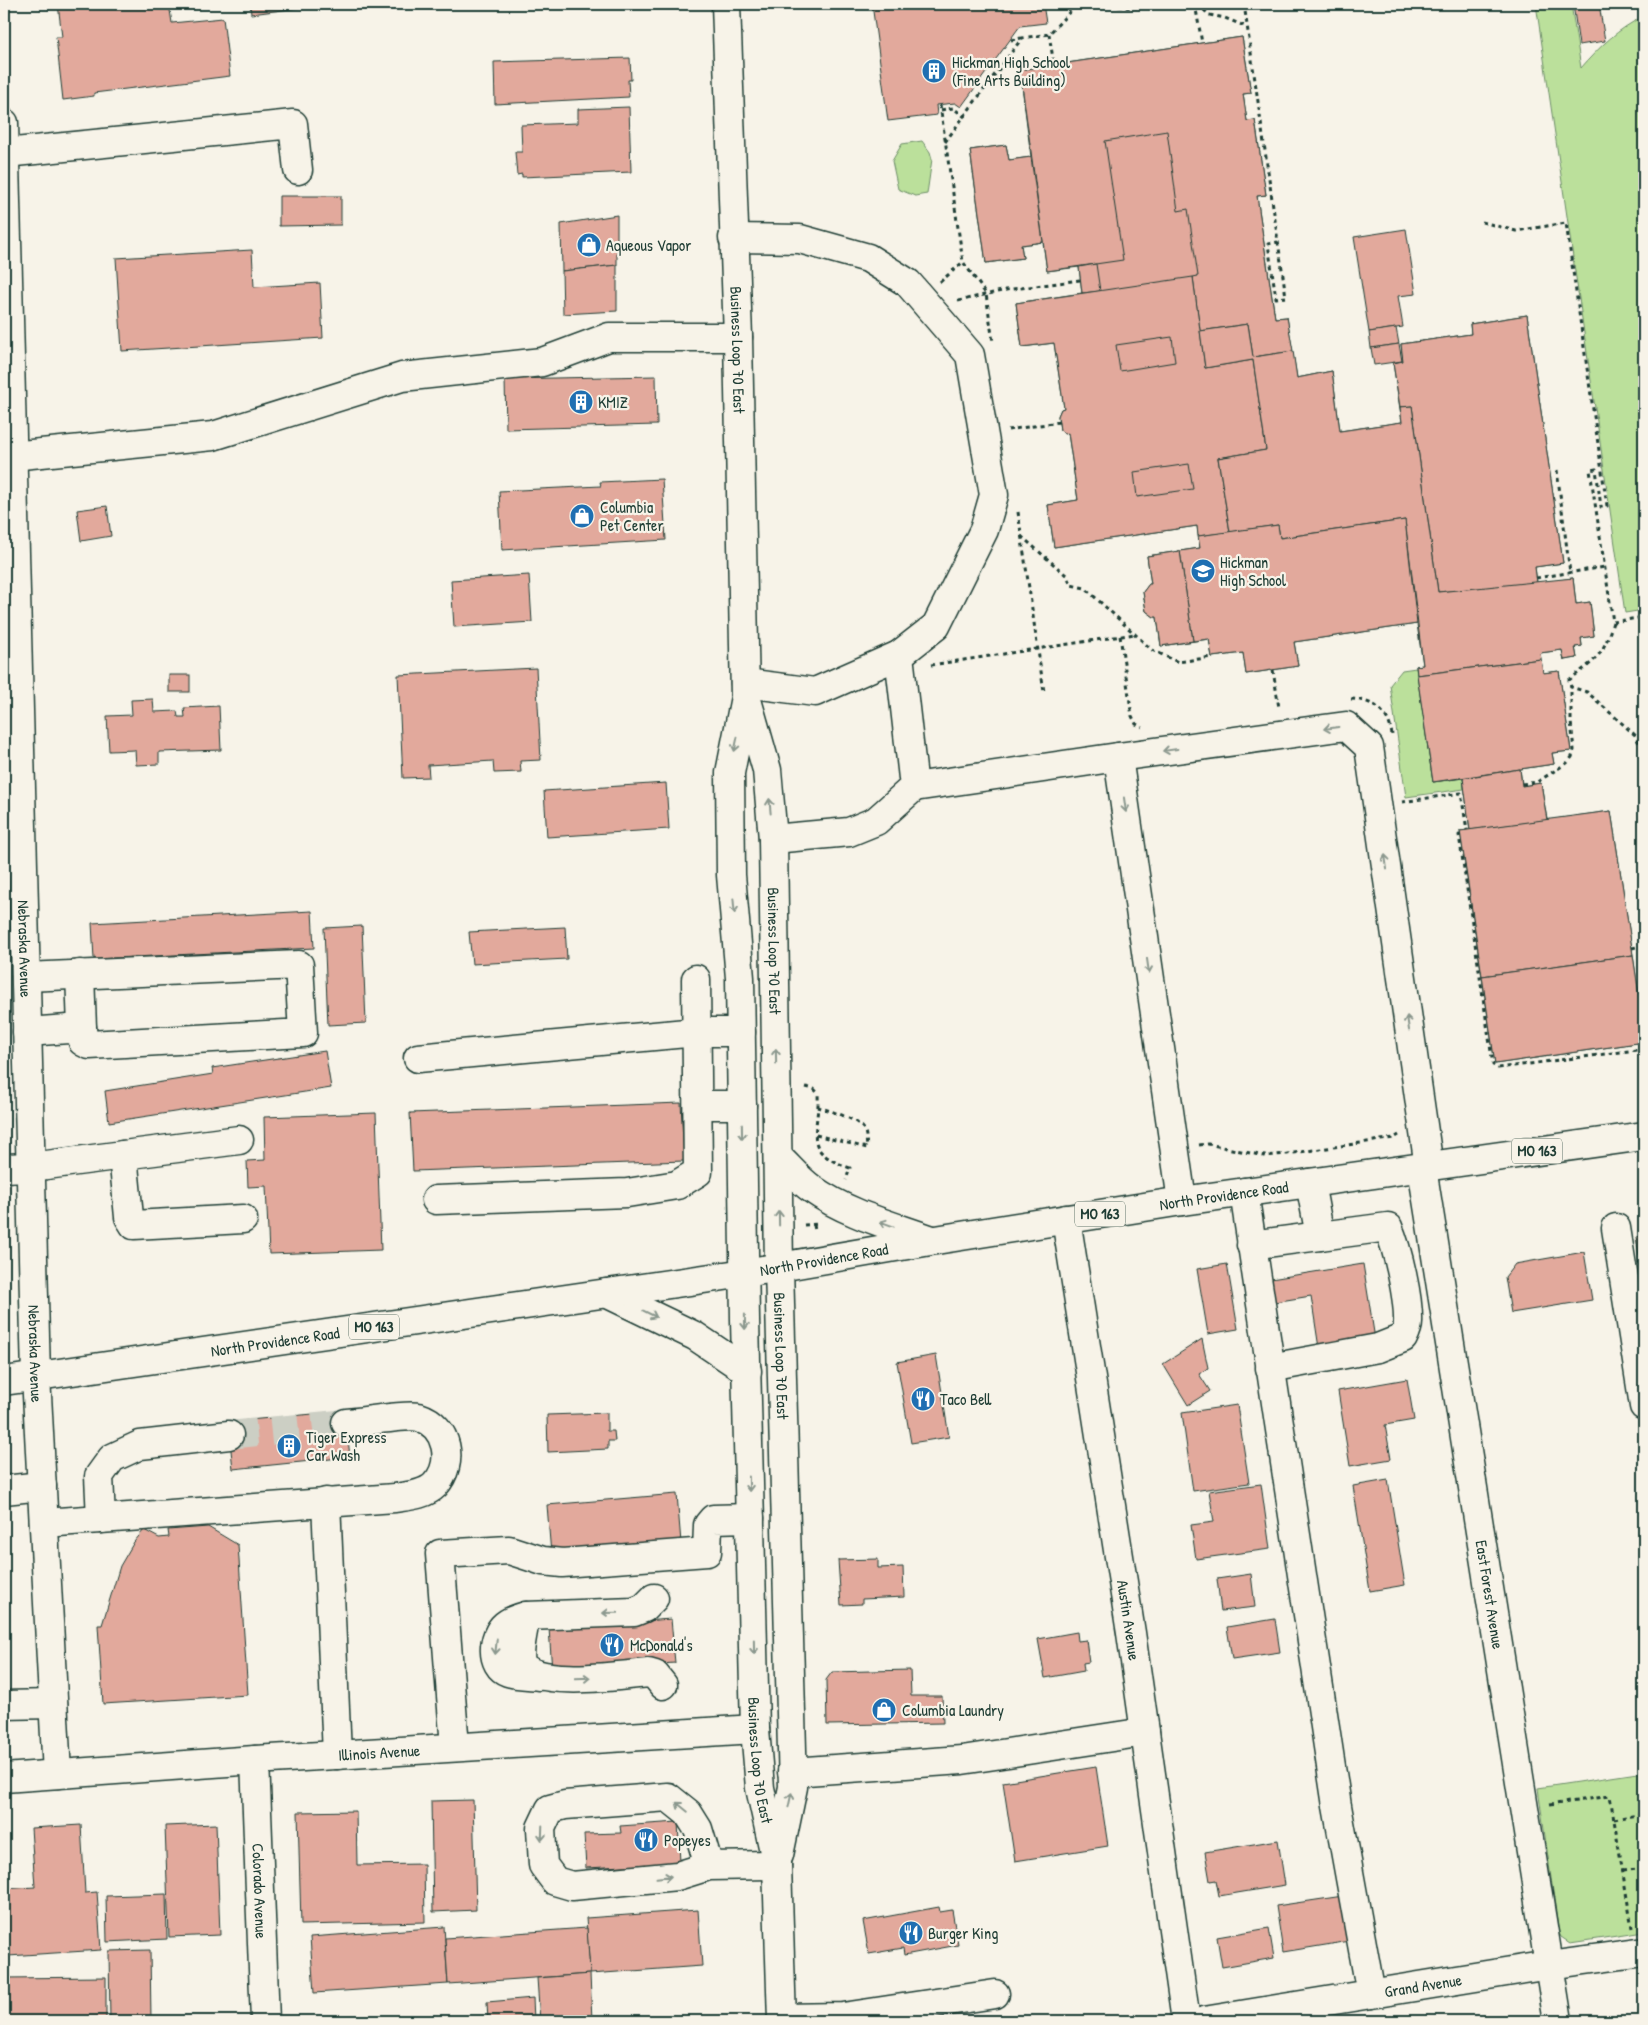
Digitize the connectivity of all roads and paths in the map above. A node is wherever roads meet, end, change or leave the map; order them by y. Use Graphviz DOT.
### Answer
graph roads {
  1 [pos="726,4"];
  2 [pos="1077,4"];
  3 [pos="1110,4"];
  4 [pos="1175,4"];
  5 [pos="1196,4"];
  6 [pos="1244,4"];
  7 [pos="1247,28"];
  8 [pos="1049,34"];
  9 [pos="1022,38"];
  10 [pos="1011,40"];
  11 [pos="1202,43"];
  12 [pos="1054,65"];
  13 [pos="940,104"];
  14 [pos="941,110"];
  15 [pos="965,117"];
  16 [pos="4,123"];
  17 [pos="945,142"];
  18 [pos="5,153"];
  19 [pos="298,170"];
  20 [pos="1482,222"];
  21 [pos="734,238"];
  22 [pos="1278,242"];
  23 [pos="6,252"];
  24 [pos="963,262"];
  25 [pos="1080,280"];
  26 [pos="934,287"];
  27 [pos="986,294"];
  28 [pos="948,303"];
  29 [pos="738,337"];
  30 [pos="1059,422"];
  31 [pos="1006,430"];
  32 [pos="11,456"];
  33 [pos="1557,470"];
  34 [pos="1022,536"];
  35 [pos="1605,567"];
  36 [pos="1570,573"];
  37 [pos="1536,578"];
  38 [pos="9,580"];
  39 [pos="1644,617"];
  40 [pos="1612,622"];
  41 [pos="1135,634"];
  42 [pos="1212,658"];
  43 [pos="910,661"];
  44 [pos="1273,670"];
  45 [pos="1570,687"];
  46 [pos="745,690"];
  47 [pos="1279,708"];
  48 [pos="1644,753"];
  49 [pos="1118,757"];
  50 [pos="1522,784"];
  51 [pos="914,787"];
  52 [pos="1461,835"];
  53 [pos="773,839"];
  54 [pos="14,905"];
  55 [pos="1642,946"];
  56 [pos="1632,948"];
  57 [pos="1644,971"];
  58 [pos="80,974"];
  59 [pos="26,977"];
  60 [pos="696,978"];
  61 [pos="82,1028"];
  62 [pos="27,1032"];
  63 [pos="697,1032"];
  64 [pos="741,1032"];
  65 [pos="1644,1049"];
  66 [pos="418,1058"];
  67 [pos="806,1087"];
  68 [pos="698,1105"];
  69 [pos="742,1105"];
  70 [pos="818,1107"];
  71 [pos="1404,1129"];
  72 [pos="816,1135"];
  73 [pos="1644,1136"];
  74 [pos="239,1140"];
  75 [pos="1193,1146"];
  76 [pos="124,1155"];
  77 [pos="778,1157"];
  78 [pos="31,1167"];
  79 [pos="1426,1167"];
  80 [pos="4,1168"];
  81 [pos="845,1182"];
  82 [pos="1310,1183"];
  83 [pos="1244,1192"];
  84 [pos="436,1200"];
  85 [pos="1182,1201"];
  86 [pos="243,1219"];
  87 [pos="1066,1219"];
  88 [pos="814,1224"];
  89 [pos="1616,1228"];
  90 [pos="815,1231"];
  91 [pos="1320,1236"];
  92 [pos="933,1240"];
  93 [pos="1251,1245"];
  94 [pos="779,1267"];
  95 [pos="745,1273"];
  96 [pos="1440,1282"];
  97 [pos="1404,1290"];
  98 [pos="606,1293"];
  99 [pos="1270,1368"];
  100 [pos="747,1371"];
  101 [pos="36,1376"];
  102 [pos="4,1381"];
  103 [pos="1644,1406"];
  104 [pos="346,1423"];
  105 [pos="229,1435"];
  106 [pos="42,1486"];
  107 [pos="4,1490"];
  108 [pos="326,1502"];
  109 [pos="101,1518"];
  110 [pos="750,1518"];
  111 [pos="44,1522"];
  112 [pos="654,1598"];
  113 [pos="663,1685"];
  114 [pos="53,1704"];
  115 [pos="4,1705"];
  116 [pos="755,1729"];
  117 [pos="1145,1732"];
  118 [pos="455,1748"];
  119 [pos="337,1755"];
  120 [pos="255,1760"];
  121 [pos="792,1772"];
  122 [pos="57,1774"];
  123 [pos="4,1778"];
  124 [pos="1523,1808"];
  125 [pos="1644,1814"];
  126 [pos="1614,1819"];
  127 [pos="776,1865"];
  128 [pos="709,1866"];
  129 [pos="1644,1868"];
  130 [pos="1623,1871"];
  131 [pos="1641,1953"];
  132 [pos="1549,1966"];
  133 [pos="995,1994"];
  134 [pos="1371,1994"];
  135 [pos="782,2020"];
  136 [pos="265,2021"];
  137 [pos="1186,2021"];
  138 [pos="1204,2021"];
  139 [pos="1558,2021"];
  1 -- 21 [label="street, Business Loop 70 East"];
  2 -- 8 [label="path"];
  3 -- 4 [label="path"];
  5 -- 7 [label="path"];
  5 -- 11 [label="path"];
  6 -- 7 [label="path"];
  7 -- 22 [label="path"];
  8 -- 9 [label="path"];
  8 -- 12 [label="path"];
  9 -- 10 [label="path"];
  9 -- 15 [label="path"];
  13 -- 14 [label="path"];
  14 -- 15 [label="path"];
  14 -- 17 [label="path"];
  15 -- 17 [label="path"];
  16 -- 18 [label="street, Nebraska Avenue"];
  17 -- 24 [label="path"];
  18 -- 19 [label="street"];
  18 -- 23 [label="street, Nebraska Avenue"];
  20 -- 35 [label="path"];
  21 -- 29 [label="street, Business Loop 70 East"];
  21 -- 43 [label="street"];
  22 -- 22 [label="path"];
  23 -- 32 [label="street, Nebraska Avenue"];
  24 -- 26 [label="path"];
  24 -- 27 [label="path"];
  25 -- 27 [label="path"];
  27 -- 28 [label="path"];
  29 -- 32 [label="street"];
  29 -- 46 [label="street, Business Loop 70 East"];
  30 -- 31 [label="path"];
  32 -- 38 [label="street, Nebraska Avenue"];
  33 -- 36 [label="path"];
  34 -- 41 [label="path"];
  35 -- 36 [label="path"];
  35 -- 40 [label="path"];
  36 -- 37 [label="path"];
  38 -- 54 [label="street, Nebraska Avenue"];
  39 -- 40 [label="path"];
  40 -- 45 [label="path"];
  41 -- 42 [label="path"];
  41 -- 43 [label="path"];
  43 -- 46 [label="street"];
  43 -- 51 [label="street"];
  44 -- 47 [label="path"];
  45 -- 48 [label="path"];
  45 -- 50 [label="path"];
  53 -- 46 [label="street, Business Loop 70 East, one-way"];
  46 -- 64 [label="street, Business Loop 70 East, one-way"];
  49 -- 51 [label="street"];
  79 -- 49 [label="street, East Forest Avenue, one-way"];
  49 -- 85 [label="street, one-way"];
  51 -- 53 [label="street"];
  52 -- 65 [label="path"];
  77 -- 53 [label="street, Business Loop 70 East, one-way"];
  54 -- 59 [label="street, Nebraska Avenue"];
  55 -- 56 [label="path"];
  55 -- 57 [label="path"];
  58 -- 59 [label="street"];
  58 -- 61 [label="street"];
  58 -- 61 [label="street"];
  59 -- 62 [label="street, Nebraska Avenue"];
  60 -- 63 [label="street"];
  61 -- 62 [label="street"];
  62 -- 78 [label="street, Nebraska Avenue"];
  63 -- 64 [label="street"];
  63 -- 66 [label="street"];
  63 -- 68 [label="street"];
  64 -- 69 [label="street, Business Loop 70 East"];
  67 -- 70 [label="path"];
  68 -- 69 [label="street"];
  68 -- 84 [label="street"];
  69 -- 95 [label="street, Business Loop 70 East, one-way"];
  70 -- 72 [label="path"];
  70 -- 72 [label="path"];
  71 -- 75 [label="path"];
  72 -- 81 [label="path"];
  73 -- 79 [label="street, North Providence Road / MO 163"];
  74 -- 76 [label="street"];
  76 -- 78 [label="street"];
  76 -- 86 [label="street"];
  92 -- 77 [label="street, one-way"];
  94 -- 77 [label="street, Business Loop 70 East, one-way"];
  78 -- 80 [label="street"];
  78 -- 101 [label="street, Nebraska Avenue"];
  79 -- 82 [label="street, North Providence Road / MO 163"];
  79 -- 96 [label="street, East Forest Avenue"];
  82 -- 83 [label="street, North Providence Road / MO 163"];
  82 -- 91 [label="street"];
  83 -- 85 [label="street, North Providence Road / MO 163"];
  83 -- 93 [label="street"];
  85 -- 87 [label="street, North Providence Road / MO 163"];
  87 -- 92 [label="street, North Providence Road / MO 163"];
  87 -- 117 [label="street, Austin Avenue"];
  88 -- 90 [label="path"];
  89 -- 103 [label="street"];
  91 -- 93 [label="street"];
  91 -- 97 [label="street"];
  92 -- 94 [label="street, North Providence Road / MO 163"];
  93 -- 99 [label="street"];
  94 -- 95 [label="street, North Providence Road / MO 163"];
  94 -- 121 [label="street, Business Loop 70 East"];
  95 -- 98 [label="street, North Providence Road / MO 163"];
  95 -- 100 [label="street, Business Loop 70 East, one-way"];
  96 -- 97 [label="street"];
  96 -- 124 [label="street, East Forest Avenue"];
  97 -- 99 [label="street"];
  98 -- 100 [label="street, one-way"];
  98 -- 101 [label="street, North Providence Road / MO 163"];
  99 -- 134 [label="street"];
  100 -- 110 [label="street, Business Loop 70 East, one-way"];
  101 -- 102 [label="street, North Providence Road / MO 163"];
  101 -- 106 [label="street, Nebraska Avenue"];
  104 -- 108 [label="street"];
  105 -- 109 [label="street"];
  106 -- 107 [label="street"];
  106 -- 111 [label="street, Nebraska Avenue"];
  108 -- 109 [label="street"];
  108 -- 119 [label="street"];
  109 -- 111 [label="street"];
  110 -- 116 [label="street, Business Loop 70 East, one-way"];
  110 -- 118 [label="street"];
  111 -- 114 [label="street, Nebraska Avenue"];
  112 -- 113 [label="street, one-way"];
  114 -- 115 [label="street"];
  114 -- 122 [label="street, Nebraska Avenue"];
  116 -- 118 [label="street, Illinois Avenue"];
  116 -- 127 [label="street, Business Loop 70 East"];
  117 -- 121 [label="street"];
  117 -- 137 [label="street, Austin Avenue"];
  118 -- 119 [label="street, Illinois Avenue"];
  119 -- 120 [label="street, Illinois Avenue"];
  120 -- 122 [label="street, Illinois Avenue"];
  120 -- 136 [label="street, Colorado Avenue"];
  127 -- 121 [label="street, Business Loop 70 East, one-way"];
  122 -- 123 [label="street, Illinois Avenue"];
  124 -- 126 [label="path"];
  124 -- 132 [label="street, East Forest Avenue"];
  125 -- 126 [label="path"];
  126 -- 130 [label="path"];
  127 -- 128 [label="street"];
  127 -- 135 [label="street, Business Loop 70 East"];
  128 -- 128 [label="street, one-way"];
  129 -- 130 [label="path"];
  130 -- 131 [label="path"];
  131 -- 132 [label="street, Grand Avenue"];
  132 -- 134 [label="street, Grand Avenue"];
  132 -- 139 [label="street, East Forest Avenue"];
  133 -- 135 [label="street"];
  134 -- 138 [label="street, Grand Avenue"];
}
